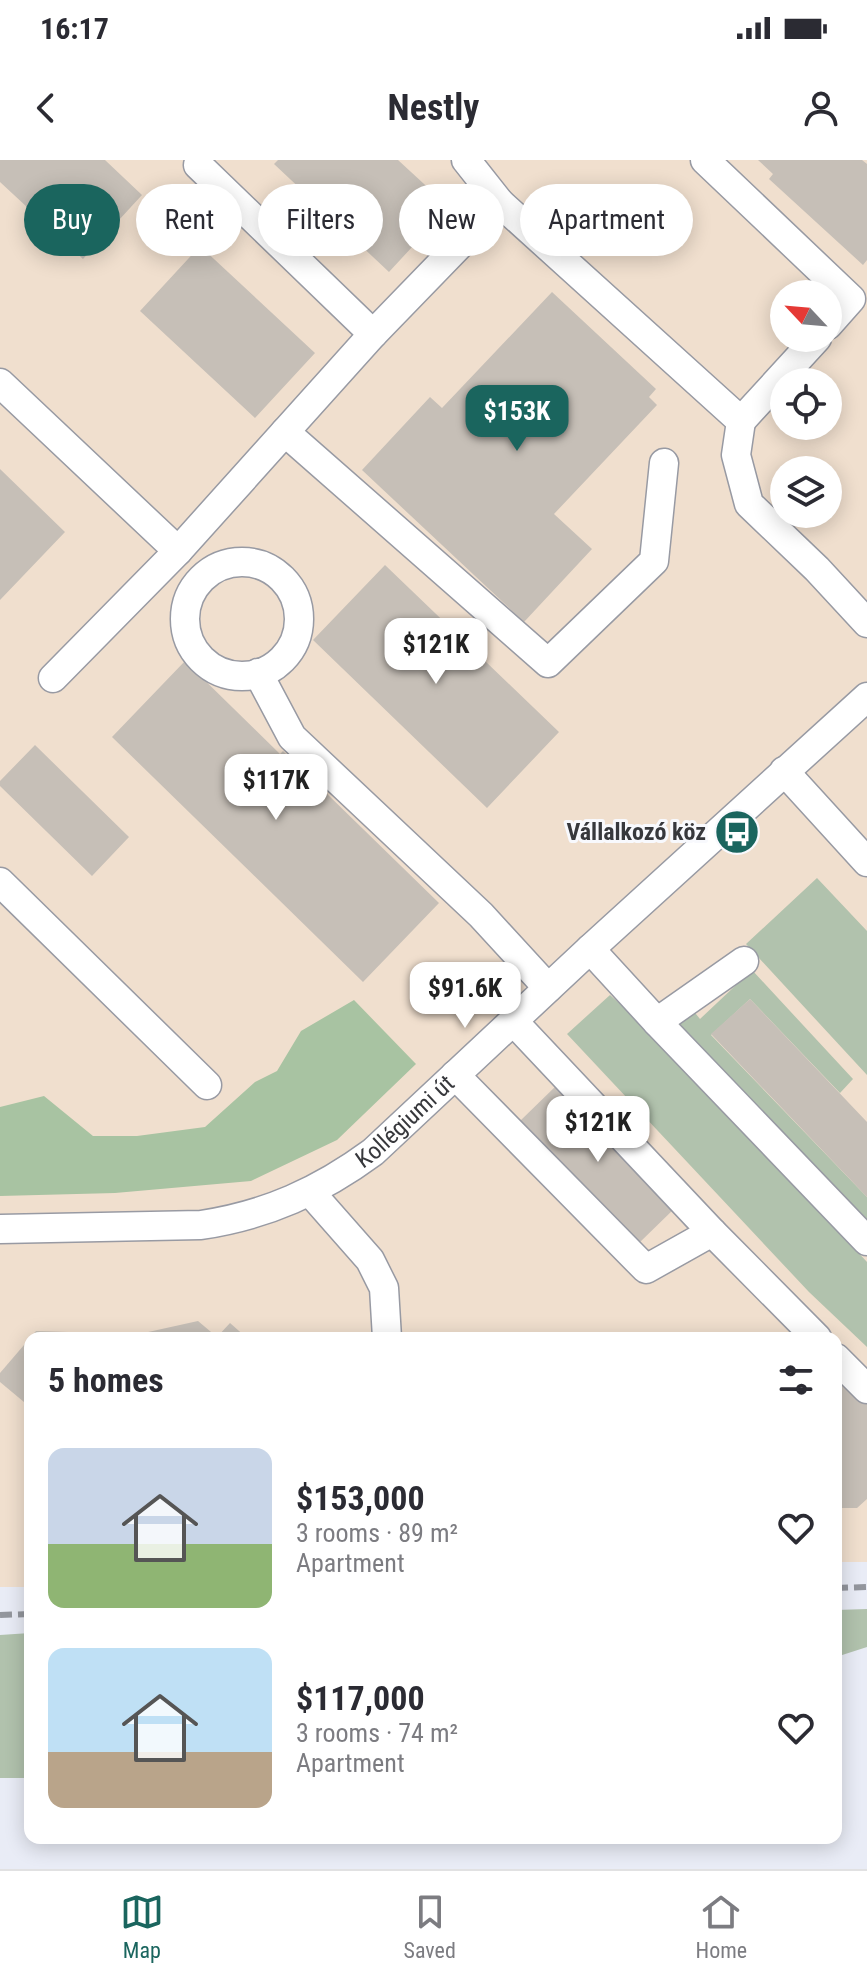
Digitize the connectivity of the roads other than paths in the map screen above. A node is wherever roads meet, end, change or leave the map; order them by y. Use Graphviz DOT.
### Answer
graph roads {
  1 [pos="466,160"];
  2 [pos="705,160"];
  3 [pos="198,165"];
  4 [pos="485,184"];
  5 [pos="504,207"];
  6 [pos="449,256"];
  7 [pos="831,280"];
  8 [pos="842,290"];
  9 [pos="842,309"];
  10 [pos="373,334"];
  11 [pos="804,352"];
  12 [pos="0,383"];
  13 [pos="741,421"];
  14 [pos="285,432"];
  15 [pos="664,463"];
  16 [pos="178,551"];
  17 [pos="867,623"];
  18 [pos="258,673"];
  19 [pos="53,678"];
  20 [pos="867,697"];
  21 [pos="784,771"];
  22 [pos="867,862"];
  23 [pos="0,882"];
  24 [pos="590,949"];
  25 [pos="744,961"];
  26 [pos="548,988"];
  27 [pos="513,1021"];
  28 [pos="657,1022"];
  29 [pos="455,1075"];
  30 [pos="207,1085"];
  31 [pos="311,1193"];
  32 [pos="0,1229"];
  33 [pos="712,1232"];
  34 [pos="867,1241"];
  35 [pos="387,1332"];
  36 [pos="811,1332"];
  37 [pos="842,1364"];
  38 [pos="867,1389"];
  1 -- 4 [label="street"];
  2 -- 7 [label="street"];
  3 -- 10 [label="street"];
  5 -- 13 [label="street"];
  6 -- 10 [label="street"];
  8 -- 9 [label="street"];
  10 -- 14 [label="street"];
  11 -- 13 [label="street"];
  12 -- 16 [label="street"];
  13 -- 17 [label="street"];
  14 -- 15 [label="street"];
  14 -- 16 [label="street"];
  16 -- 19 [label="street"];
  18 -- 18 [label="street"];
  18 -- 26 [label="street"];
  20 -- 21 [label="street, Kollégiumi út"];
  21 -- 22 [label="street"];
  21 -- 24 [label="street, Kollégiumi út"];
  23 -- 30 [label="street"];
  24 -- 26 [label="street, Kollégiumi út"];
  24 -- 28 [label="street"];
  25 -- 28 [label="street"];
  26 -- 27 [label="street, Kollégiumi út"];
  27 -- 29 [label="street, Kollégiumi út"];
  27 -- 33 [label="street"];
  28 -- 34 [label="street"];
  29 -- 31 [label="street, Kollégiumi út"];
  29 -- 33 [label="street"];
  31 -- 32 [label="street, Kollégiumi út"];
  31 -- 35 [label="street"];
  33 -- 36 [label="street"];
  37 -- 38 [label="street"];
}
